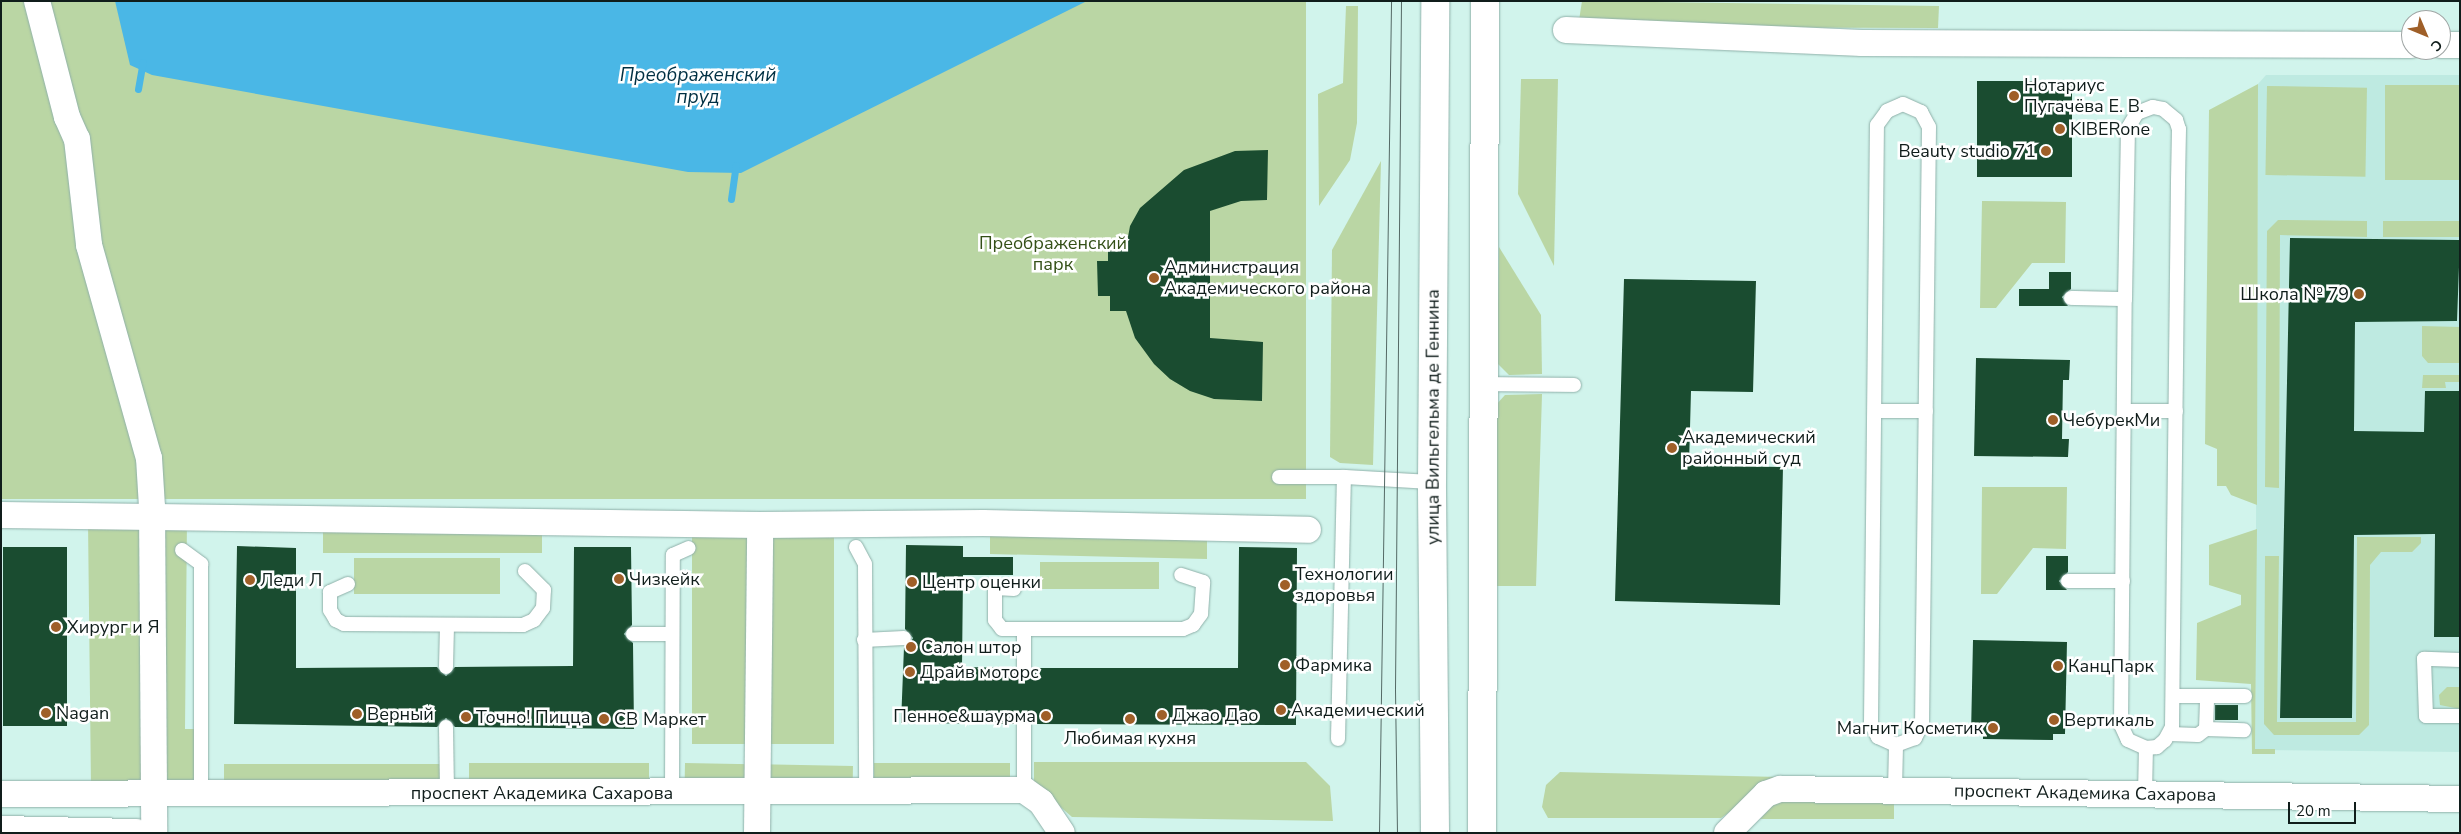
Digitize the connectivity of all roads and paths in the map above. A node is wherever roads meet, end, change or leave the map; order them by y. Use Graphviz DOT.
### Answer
graph roads {
  1 [pos="37,1"];
  2 [pos="1436,1"];
  3 [pos="1485,1"];
  4 [pos="1566,30"];
  5 [pos="2401,45"];
  6 [pos="2071,298"];
  7 [pos="2125,299"];
  8 [pos="1483,384"];
  9 [pos="1574,385"];
  10 [pos="1875,411"];
  11 [pos="1926,411"];
  12 [pos="2125,411"];
  13 [pos="2176,412"];
  14 [pos="1279,477"];
  15 [pos="1344,477"];
  16 [pos="1432,482"];
  17 [pos="1,515"];
  18 [pos="152,516"];
  19 [pos="760,525"];
  20 [pos="1308,530"];
  21 [pos="856,547"];
  22 [pos="689,548"];
  23 [pos="182,550"];
  24 [pos="525,571"];
  25 [pos="1181,576"];
  26 [pos="2068,581"];
  27 [pos="2123,581"];
  28 [pos="348,584"];
  29 [pos="1014,589"];
  30 [pos="447,626"];
  31 [pos="1024,629"];
  32 [pos="633,634"];
  33 [pos="672,634"];
  34 [pos="904,638"];
  35 [pos="864,640"];
  36 [pos="2460,660"];
  37 [pos="446,667"];
  38 [pos="1024,668"];
  39 [pos="2172,696"];
  40 [pos="2207,696"];
  41 [pos="2245,696"];
  42 [pos="2460,716"];
  43 [pos="1024,724"];
  44 [pos="446,727"];
  45 [pos="2206,729"];
  46 [pos="2244,730"];
  47 [pos="2170,734"];
  48 [pos="1338,738"];
  49 [pos="1896,745"];
  50 [pos="2146,748"];
  51 [pos="1024,790"];
  52 [pos="1896,790"];
  53 [pos="757,791"];
  54 [pos="201,792"];
  55 [pos="672,792"];
  56 [pos="866,792"];
  57 [pos="154,793"];
  58 [pos="447,793"];
  59 [pos="1,794"];
  60 [pos="2146,794"];
  61 [pos="2460,799"];
  62 [pos="1,830"];
  63 [pos="136,833"];
  64 [pos="154,833"];
  65 [pos="757,833"];
  66 [pos="1062,833"];
  67 [pos="1435,833"];
  68 [pos="1482,833"];
  69 [pos="1727,833"];
  1 -- 18 [label="street"];
  2 -- 16 [label="street, улица Вильгельма де Геннина"];
  3 -- 8 [label="street"];
  4 -- 5 [label="street"];
  6 -- 7 [label="lane"];
  7 -- 12 [label="lane"];
  7 -- 13 [label="lane"];
  8 -- 9 [label="lane"];
  8 -- 68 [label="street"];
  10 -- 11 [label="lane"];
  10 -- 11 [label="lane"];
  10 -- 49 [label="lane"];
  11 -- 49 [label="lane"];
  12 -- 13 [label="lane"];
  12 -- 27 [label="lane"];
  13 -- 39 [label="lane"];
  14 -- 15 [label="lane"];
  15 -- 16 [label="lane"];
  15 -- 48 [label="lane"];
  16 -- 67 [label="street, улица Вильгельма де Геннина"];
  17 -- 18 [label="street"];
  18 -- 19 [label="street"];
  18 -- 57 [label="street"];
  19 -- 20 [label="street"];
  19 -- 53 [label="street"];
  21 -- 35 [label="lane"];
  22 -- 33 [label="lane"];
  23 -- 54 [label="lane"];
  24 -- 30 [label="lane"];
  25 -- 31 [label="lane"];
  26 -- 27 [label="lane"];
  27 -- 50 [label="lane"];
  28 -- 30 [label="lane"];
  29 -- 31 [label="lane"];
  30 -- 37 [label="lane"];
  31 -- 38 [label="lane"];
  32 -- 33 [label="lane"];
  33 -- 55 [label="lane"];
  34 -- 35 [label="lane"];
  35 -- 56 [label="lane"];
  36 -- 42 [label="lane"];
  39 -- 40 [label="lane"];
  39 -- 47 [label="lane"];
  40 -- 41 [label="lane"];
  40 -- 45 [label="lane"];
  43 -- 51 [label="lane"];
  44 -- 58 [label="lane"];
  45 -- 46 [label="lane"];
  45 -- 47 [label="lane"];
  47 -- 50 [label="lane"];
  49 -- 52 [label="lane"];
  50 -- 60 [label="lane"];
  51 -- 56 [label="street, проспект Академика Сахарова"];
  51 -- 66 [label="street"];
  52 -- 60 [label="street, проспект Академика Сахарова"];
  52 -- 69 [label="street, проспект Академика Сахарова"];
  53 -- 55 [label="street, проспект Академика Сахарова"];
  53 -- 56 [label="street, проспект Академика Сахарова"];
  53 -- 65 [label="street"];
  54 -- 57 [label="street, проспект Академика Сахарова"];
  54 -- 58 [label="street, проспект Академика Сахарова"];
  55 -- 58 [label="street, проспект Академика Сахарова"];
  57 -- 59 [label="street, проспект Академика Сахарова"];
  57 -- 64 [label="street"];
  60 -- 61 [label="street, проспект Академика Сахарова"];
  62 -- 63 [label="street"];
}
